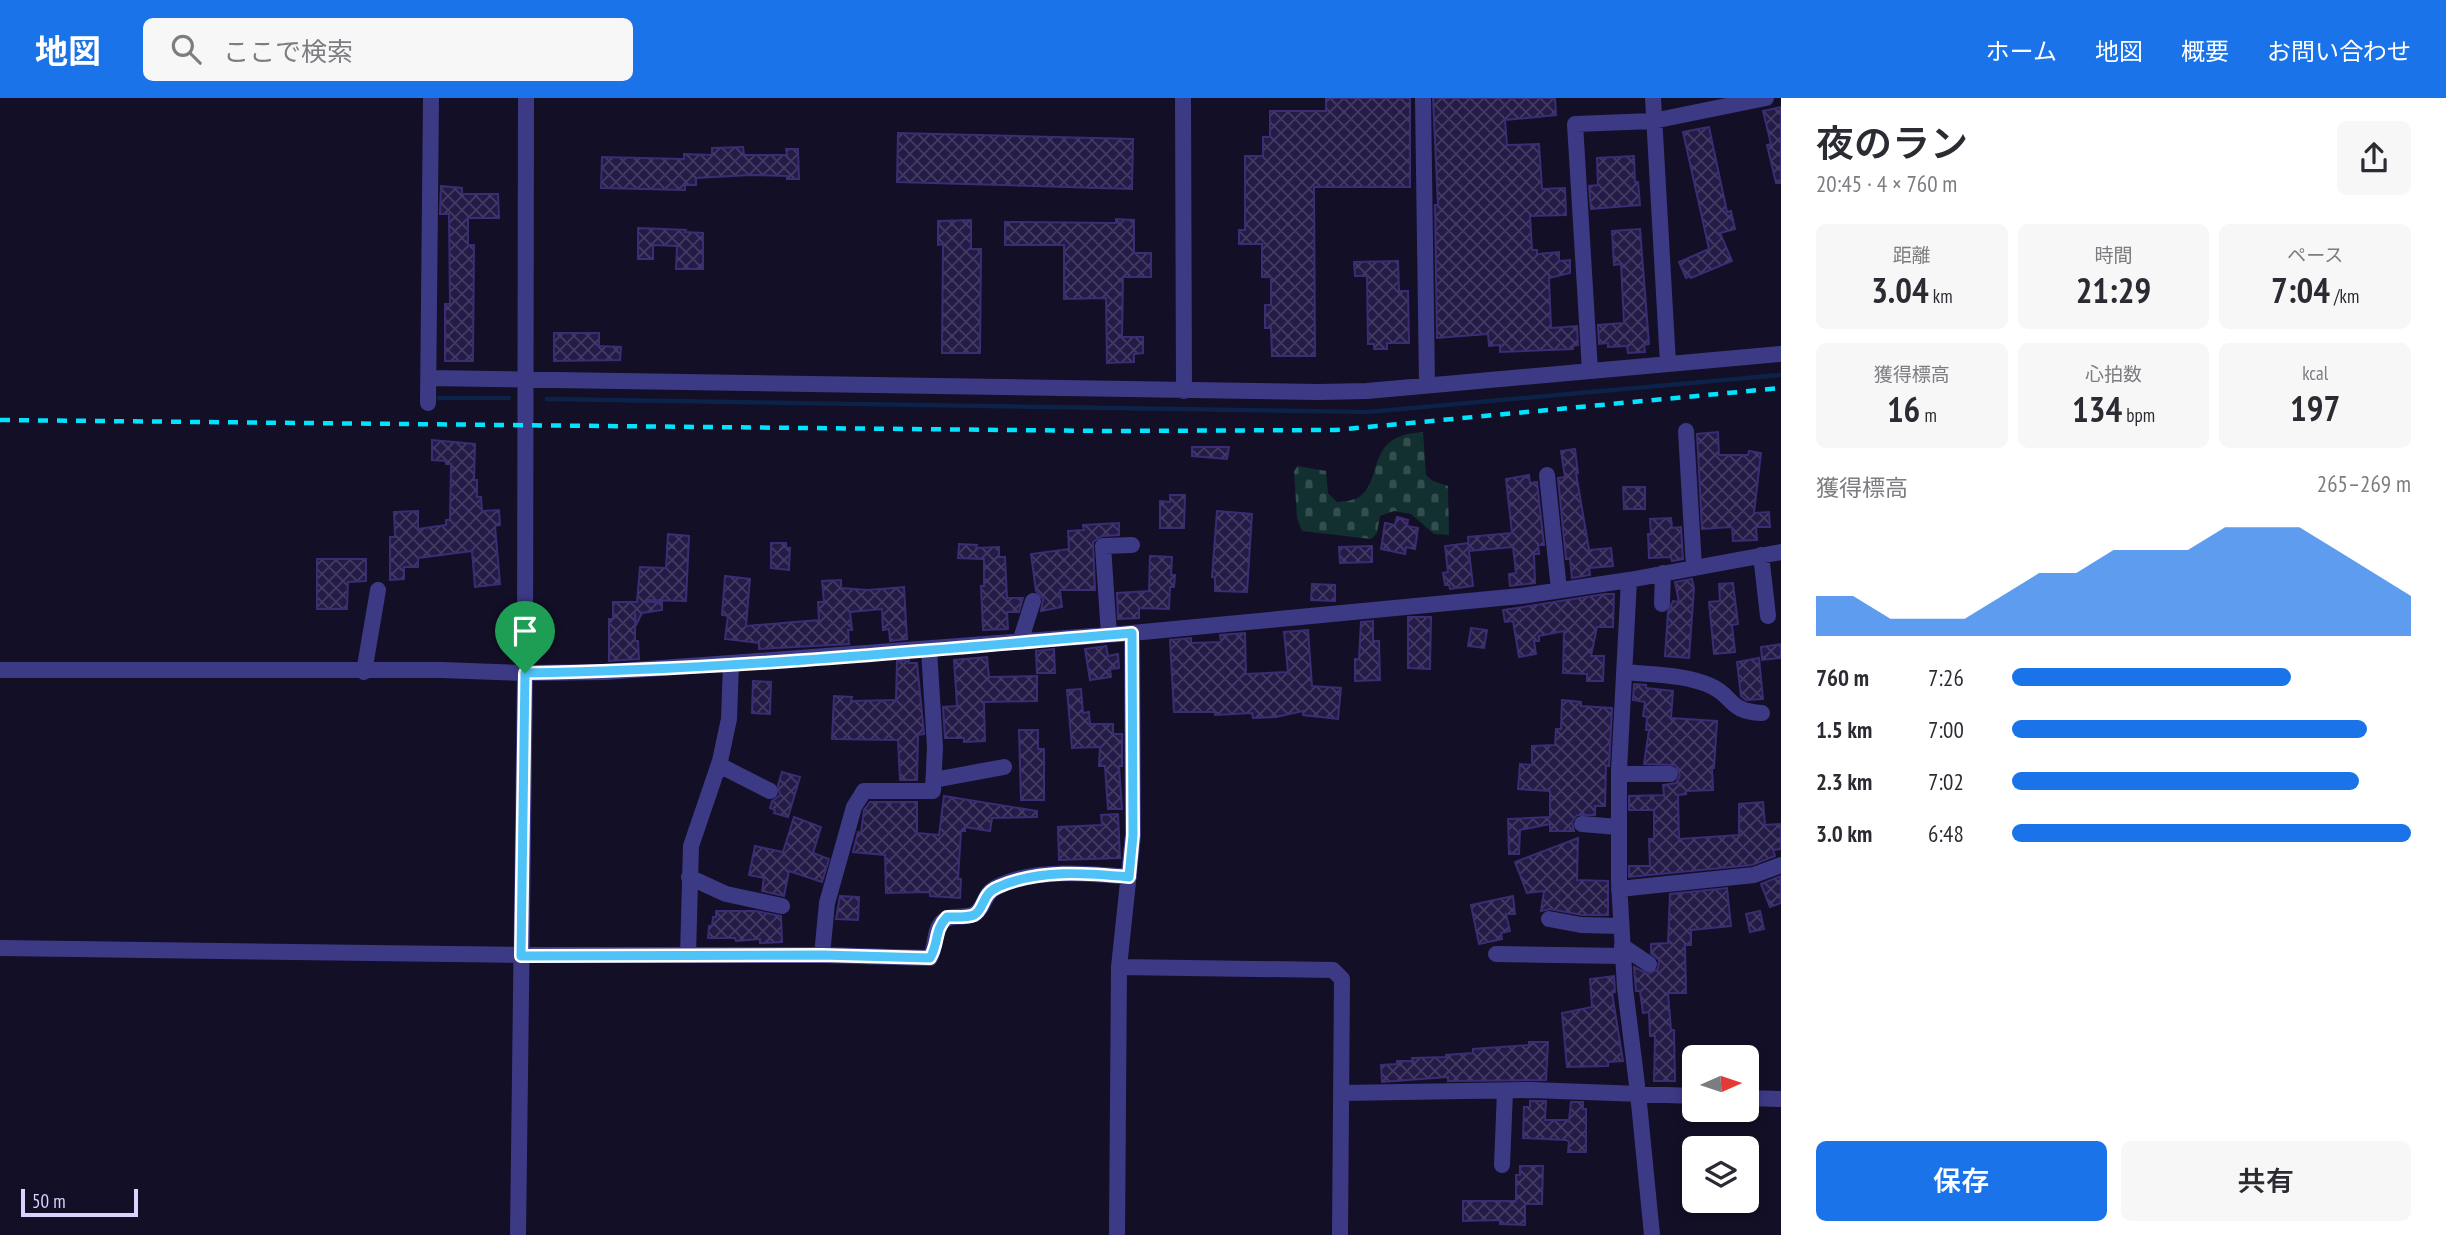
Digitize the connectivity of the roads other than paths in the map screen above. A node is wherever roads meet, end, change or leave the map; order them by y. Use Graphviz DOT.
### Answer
graph roads {
  1 [pos="431,98"];
  2 [pos="526,98"];
  3 [pos="1423,98"];
  4 [pos="1653,98"];
  5 [pos="1766,98"];
  6 [pos="1188,99"];
  7 [pos="1653,121"];
  8 [pos="1781,354"];
  9 [pos="1668,364"];
  10 [pos="1590,370"];
  11 [pos="429,378"];
  12 [pos="526,379"];
  13 [pos="1427,385"];
  14 [pos="1184,391"];
  15 [pos="428,403"];
  16 [pos="1686,431"];
  17 [pos="1547,475"];
  18 [pos="1132,545"];
  19 [pos="1781,552"];
  20 [pos="1761,555"];
  21 [pos="1694,567"];
  22 [pos="1663,573"];
  23 [pos="1629,580"];
  24 [pos="378,590"];
  25 [pos="1559,590"];
  26 [pos="1033,601"];
  27 [pos="1662,604"];
  28 [pos="1768,615"];
  29 [pos="1132,633"];
  30 [pos="1109,635"];
  31 [pos="1020,642"];
  32 [pos="929,649"];
  33 [pos="731,663"];
  34 [pos="0,670"];
  35 [pos="364,672"];
  36 [pos="1625,672"];
  37 [pos="525,673"];
  38 [pos="1762,713"];
  39 [pos="719,765"];
  40 [pos="1004,767"];
  41 [pos="1619,774"];
  42 [pos="1670,774"];
  43 [pos="934,780"];
  44 [pos="770,791"];
  45 [pos="1582,824"];
  46 [pos="1619,827"];
  47 [pos="1781,865"];
  48 [pos="689,877"];
  49 [pos="1129,877"];
  50 [pos="1619,889"];
  51 [pos="782,906"];
  52 [pos="1549,919"];
  53 [pos="1621,926"];
  54 [pos="0,948"];
  55 [pos="1623,951"];
  56 [pos="1496,954"];
  57 [pos="688,955"];
  58 [pos="822,955"];
  59 [pos="521,956"];
  60 [pos="1649,964"];
  61 [pos="1119,967"];
  62 [pos="1505,1091"];
  63 [pos="1341,1093"];
  64 [pos="1638,1093"];
  65 [pos="1682,1095"];
  66 [pos="1759,1098"];
  67 [pos="1781,1099"];
  68 [pos="1502,1165"];
  69 [pos="518,1235"];
  70 [pos="1117,1235"];
  71 [pos="1340,1235"];
  72 [pos="1652,1235"];
  1 -- 11 [label="street"];
  2 -- 12 [label="street"];
  3 -- 13 [label="street"];
  4 -- 7 [label="street"];
  5 -- 7 [label="street"];
  6 -- 14 [label="street"];
  7 -- 9 [label="street"];
  7 -- 10 [label="street"];
  8 -- 9 [label="street"];
  9 -- 10 [label="street"];
  10 -- 13 [label="street"];
  11 -- 12 [label="street"];
  11 -- 15 [label="street"];
  12 -- 14 [label="street"];
  12 -- 37 [label="street"];
  13 -- 14 [label="street"];
  16 -- 21 [label="street"];
  17 -- 25 [label="street"];
  18 -- 30 [label="street"];
  19 -- 20 [label="street"];
  20 -- 21 [label="street"];
  20 -- 28 [label="street"];
  21 -- 22 [label="street"];
  22 -- 23 [label="street"];
  22 -- 27 [label="street"];
  23 -- 25 [label="street"];
  23 -- 36 [label="street"];
  24 -- 35 [label="street"];
  25 -- 29 [label="street"];
  26 -- 31 [label="street"];
  29 -- 30 [label="street"];
  29 -- 49 [label="street"];
  30 -- 31 [label="street"];
  31 -- 32 [label="street"];
  32 -- 33 [label="street"];
  32 -- 43 [label="street"];
  33 -- 37 [label="street"];
  33 -- 39 [label="street"];
  34 -- 35 [label="street"];
  35 -- 37 [label="street"];
  36 -- 38 [label="street"];
  36 -- 41 [label="street"];
  37 -- 59 [label="street"];
  39 -- 44 [label="street"];
  39 -- 48 [label="street"];
  40 -- 43 [label="street"];
  41 -- 42 [label="street"];
  41 -- 46 [label="street"];
  43 -- 58 [label="street"];
  45 -- 46 [label="street"];
  46 -- 50 [label="street"];
  47 -- 50 [label="street"];
  48 -- 51 [label="street"];
  48 -- 57 [label="street"];
  49 -- 58 [label="street"];
  49 -- 61 [label="street"];
  50 -- 53 [label="street"];
  52 -- 53 [label="street"];
  53 -- 55 [label="street"];
  54 -- 59 [label="street"];
  55 -- 56 [label="street"];
  55 -- 60 [label="street"];
  55 -- 64 [label="street"];
  57 -- 58 [label="street"];
  57 -- 59 [label="street"];
  59 -- 69 [label="street"];
  61 -- 63 [label="street"];
  61 -- 70 [label="street"];
  62 -- 63 [label="street"];
  62 -- 64 [label="street"];
  62 -- 68 [label="street"];
  63 -- 71 [label="street"];
  64 -- 65 [label="street"];
  64 -- 72 [label="street"];
  66 -- 67 [label="street"];
}
